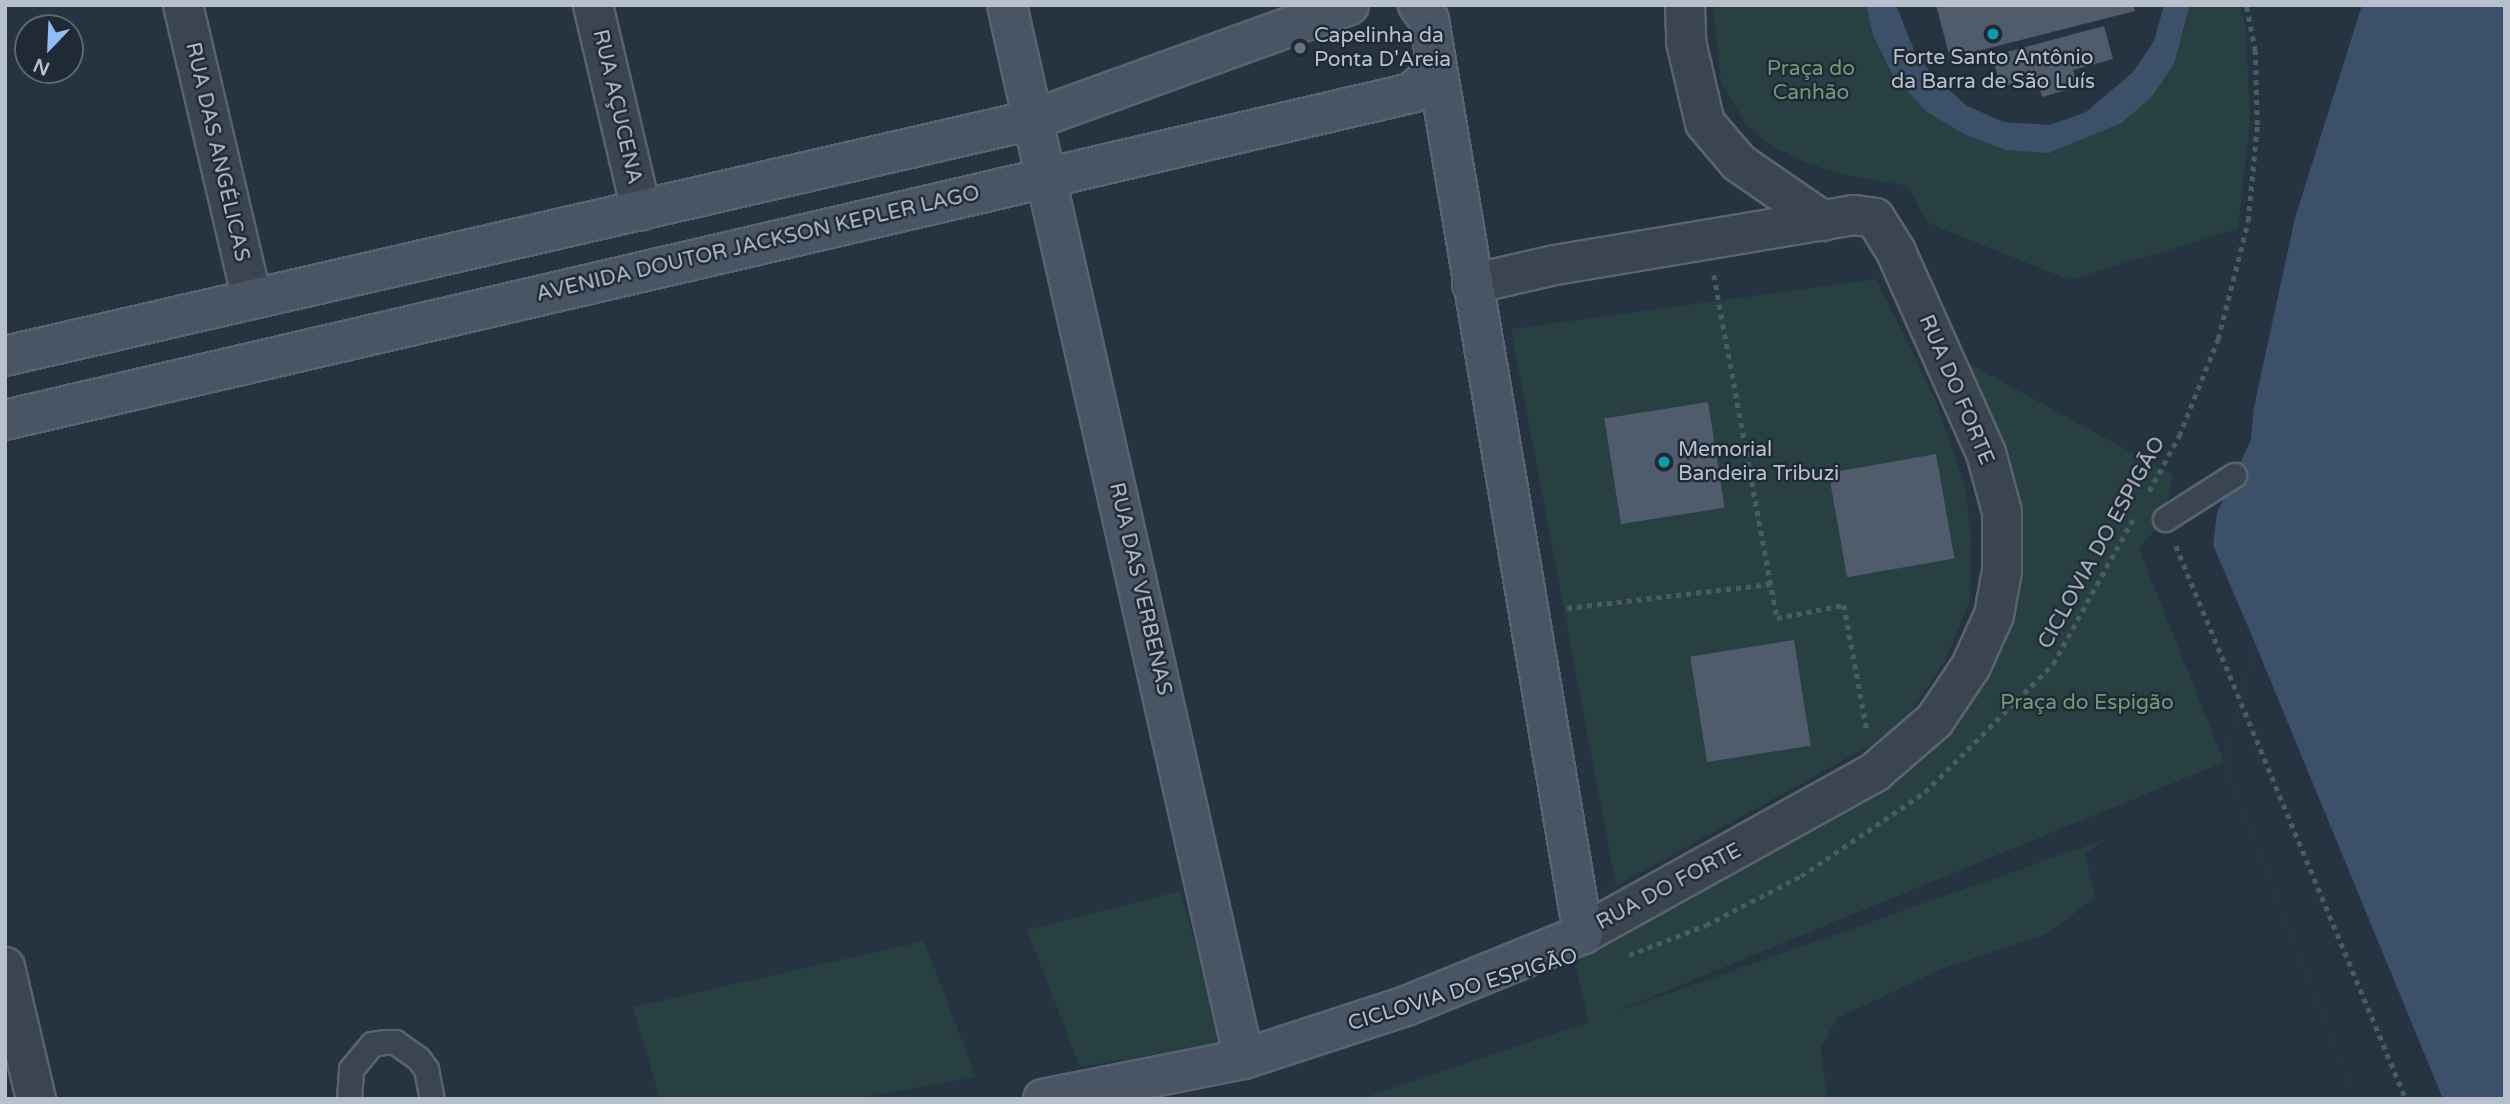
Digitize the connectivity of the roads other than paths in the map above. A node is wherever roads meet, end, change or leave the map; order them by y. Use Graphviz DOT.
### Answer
graph roads {
  1 [pos="183,5"];
  2 [pos="593,5"];
  3 [pos="1007,5"];
  4 [pos="1349,5"];
  5 [pos="1418,5"];
  6 [pos="1685,5"];
  7 [pos="1436,62"];
  8 [pos="1032,120"];
  9 [pos="1044,177"];
  10 [pos="641,210"];
  11 [pos="1823,221"];
  12 [pos="457,252"];
  13 [pos="1472,284"];
  14 [pos="252,299"];
  15 [pos="470,311"];
  16 [pos="5,356"];
  17 [pos="5,421"];
  18 [pos="2234,475"];
  19 [pos="2165,519"];
  20 [pos="1583,934"];
  21 [pos="5,967"];
  22 [pos="1244,1059"];
  23 [pos="36,1099"];
  24 [pos="349,1099"];
  25 [pos="432,1099"];
  26 [pos="1043,1099"];
  1 -- 14 [label="street, RUA DAS ANGÉLICAS"];
  2 -- 10 [label="street, RUA AÇUCENA"];
  3 -- 8 [label="main road, RUA DAS VERBENAS"];
  4 -- 8 [label="main road"];
  5 -- 7 [label="main road"];
  6 -- 11 [label="street"];
  7 -- 9 [label="main road, AVENIDA DOUTOR JACKSON KEPLER LAGO"];
  7 -- 13 [label="main road, RUA DO FORTE"];
  8 -- 9 [label="main road, RUA DAS VERBENAS"];
  8 -- 10 [label="main road"];
  9 -- 15 [label="main road, AVENIDA DOUTOR JACKSON KEPLER LAGO"];
  9 -- 22 [label="main road, RUA DAS VERBENAS"];
  10 -- 12 [label="main road"];
  11 -- 13 [label="street, RUA DO FORTE"];
  11 -- 20 [label="street, RUA DO FORTE"];
  12 -- 14 [label="main road"];
  12 -- 15 [label="main road"];
  13 -- 20 [label="main road, RUA DO FORTE"];
  14 -- 16 [label="main road"];
  15 -- 17 [label="main road, AVENIDA DOUTOR JACKSON KEPLER LAGO"];
  18 -- 19 [label="lane"];
  20 -- 22 [label="main road, RUA DO FORTE"];
  21 -- 23 [label="street"];
  22 -- 26 [label="main road, RUA DO FORTE"];
  24 -- 25 [label="lane"];
}
